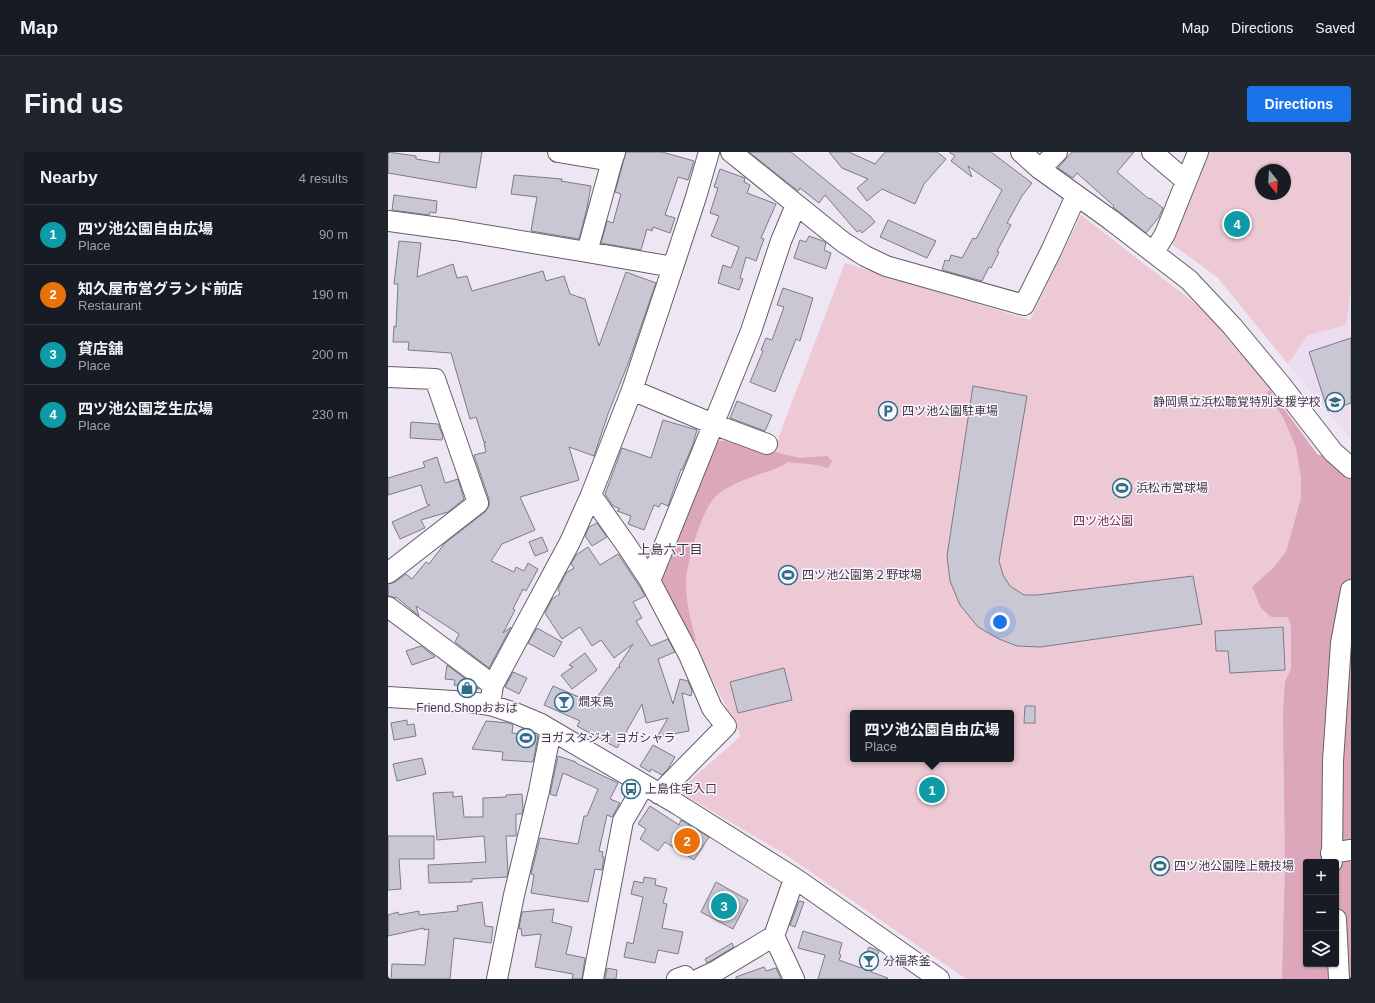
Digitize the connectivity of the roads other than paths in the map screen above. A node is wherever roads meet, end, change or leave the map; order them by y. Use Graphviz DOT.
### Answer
graph roads {
  1 [pos="558,152"];
  2 [pos="709,152"];
  3 [pos="731,152"];
  4 [pos="1021,152"];
  5 [pos="1056,152"];
  6 [pos="1152,152"];
  7 [pos="1198,152"];
  8 [pos="614,157"];
  9 [pos="1040,170"];
  10 [pos="1186,181"];
  11 [pos="1076,196"];
  12 [pos="794,210"];
  13 [pos="388,221"];
  14 [pos="1152,251"];
  15 [pos="587,252"];
  16 [pos="673,267"];
  17 [pos="388,377"];
  18 [pos="632,390"];
  19 [pos="713,424"];
  20 [pos="767,444"];
  21 [pos="1351,468"];
  22 [pos="591,495"];
  23 [pos="388,573"];
  24 [pos="650,581"];
  25 [pos="1351,590"];
  26 [pos="388,607"];
  27 [pos="493,686"];
  28 [pos="388,697"];
  29 [pos="490,705"];
  30 [pos="551,730"];
  31 [pos="651,789"];
  32 [pos="1351,850"];
  33 [pos="1331,858"];
  34 [pos="796,879"];
  35 [pos="1337,931"];
  36 [pos="774,936"];
  37 [pos="497,979"];
  38 [pos="592,979"];
  39 [pos="677,979"];
  40 [pos="686,979"];
  41 [pos="699,979"];
  42 [pos="794,979"];
  43 [pos="938,979"];
  44 [pos="1339,979"];
  1 -- 8 [label="street"];
  2 -- 16 [label="street"];
  3 -- 12 [label="street"];
  4 -- 9 [label="street"];
  5 -- 9 [label="street"];
  6 -- 10 [label="street"];
  7 -- 10 [label="street"];
  8 -- 15 [label="street"];
  9 -- 11 [label="street"];
  10 -- 14 [label="street"];
  11 -- 12 [label="street"];
  11 -- 14 [label="street"];
  12 -- 19 [label="street"];
  13 -- 15 [label="street"];
  14 -- 21 [label="street"];
  15 -- 16 [label="street"];
  16 -- 18 [label="street"];
  17 -- 23 [label="street"];
  18 -- 19 [label="street"];
  18 -- 22 [label="street"];
  19 -- 20 [label="street"];
  19 -- 24 [label="street"];
  22 -- 24 [label="street"];
  22 -- 27 [label="street"];
  24 -- 31 [label="street"];
  25 -- 33 [label="street"];
  26 -- 27 [label="street"];
  27 -- 29 [label="street"];
  28 -- 29 [label="street"];
  29 -- 30 [label="street"];
  30 -- 31 [label="street"];
  30 -- 37 [label="street"];
  31 -- 34 [label="street"];
  31 -- 38 [label="street"];
  32 -- 33 [label="street"];
  34 -- 36 [label="street"];
  34 -- 43 [label="street"];
  35 -- 44 [label="street"];
  36 -- 41 [label="street"];
  36 -- 42 [label="street"];
  39 -- 40 [label="street"];
}
